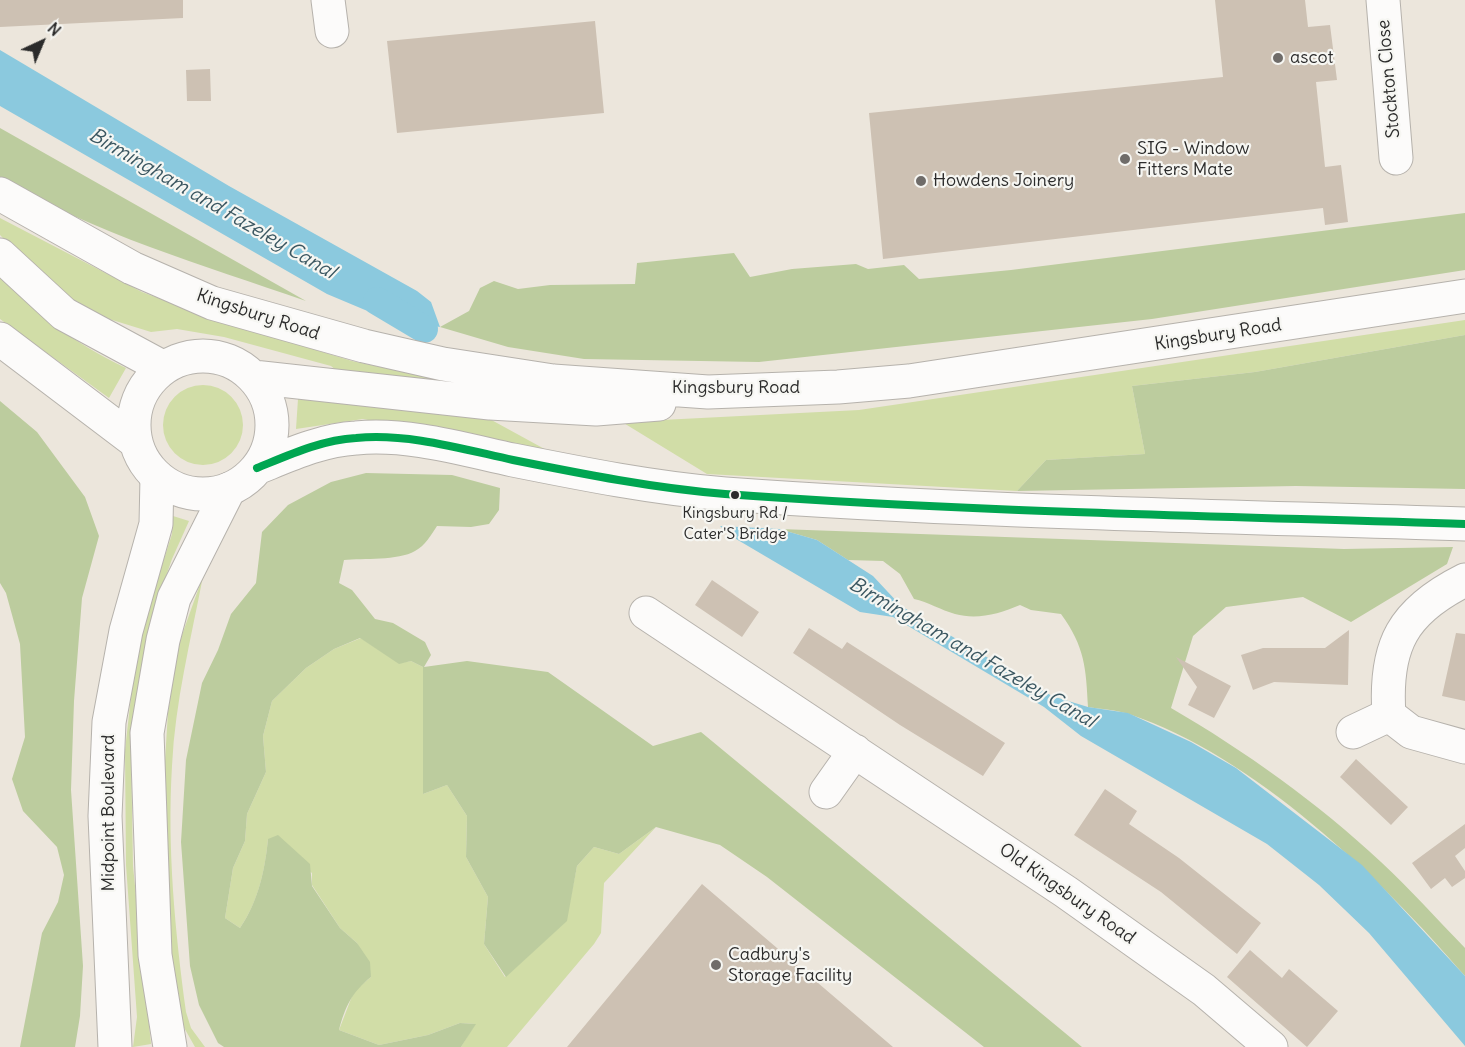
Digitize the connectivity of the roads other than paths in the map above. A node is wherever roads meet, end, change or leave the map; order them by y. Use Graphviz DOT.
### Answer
graph roads {
  1 [pos="1383,0"];
  2 [pos="1396,158"];
  3 [pos="0,194"];
  4 [pos="0,255"];
  5 [pos="1465,296"];
  6 [pos="0,339"];
  7 [pos="164,368"];
  8 [pos="253,377"];
  9 [pos="708,392"];
  10 [pos="136,442"];
  11 [pos="257,468"];
  12 [pos="157,477"];
  13 [pos="229,489"];
  14 [pos="1465,524"];
  15 [pos="1465,580"];
  16 [pos="646,613"];
  17 [pos="1389,715"];
  18 [pos="1353,732"];
  19 [pos="1465,747"];
  20 [pos="855,751"];
  21 [pos="826,792"];
  22 [pos="115,1047"];
  23 [pos="170,1047"];
  24 [pos="1271,1047"];
  1 -- 2 [label="main road, Stockton Close"];
  3 -- 9 [label="main road, Kingsbury Road"];
  4 -- 7 [label="main road"];
  5 -- 9 [label="main road, Kingsbury Road"];
  6 -- 10 [label="main road"];
  7 -- 8 [label="main road"];
  7 -- 10 [label="main road"];
  8 -- 9 [label="main road"];
  8 -- 11 [label="main road"];
  10 -- 12 [label="main road"];
  11 -- 13 [label="main road"];
  11 -- 14 [label="main road"];
  12 -- 13 [label="main road"];
  12 -- 22 [label="main road, Midpoint Boulevard"];
  13 -- 23 [label="main road"];
  15 -- 17 [label="main road"];
  16 -- 20 [label="main road, Old Kingsbury Road"];
  17 -- 18 [label="main road"];
  17 -- 19 [label="main road"];
  20 -- 21 [label="main road"];
  20 -- 24 [label="main road, Old Kingsbury Road"];
}
